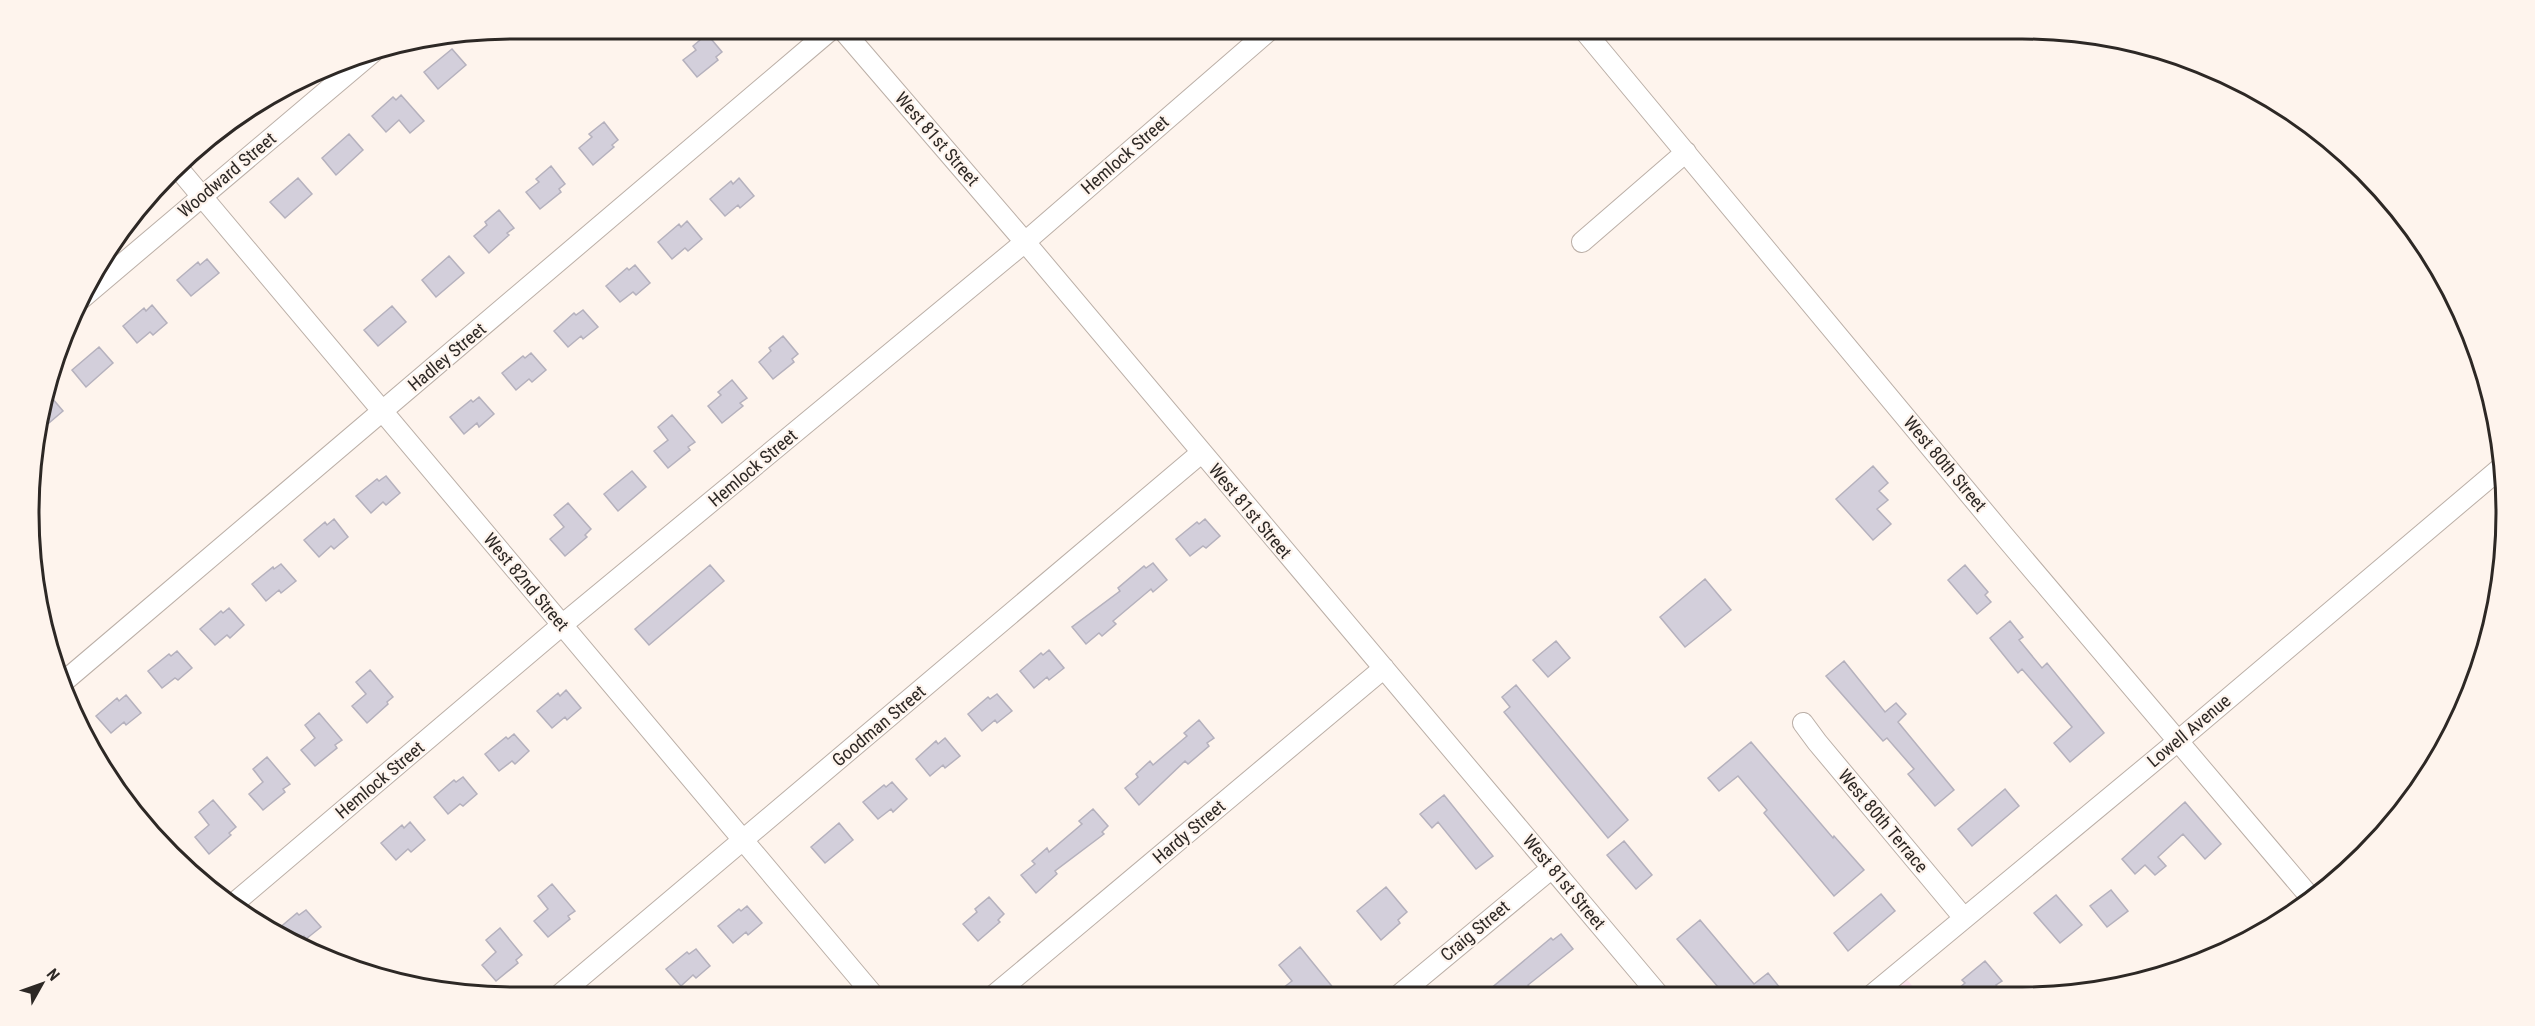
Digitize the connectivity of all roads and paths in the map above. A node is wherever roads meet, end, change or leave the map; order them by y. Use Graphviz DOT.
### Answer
graph roads {
  1 [pos="820,39"];
  2 [pos="850,39"];
  3 [pos="1259,39"];
  4 [pos="1591,39"];
  5 [pos="357,65"];
  6 [pos="1686,152"];
  7 [pos="183,174"];
  8 [pos="202,197"];
  9 [pos="1025,242"];
  10 [pos="1582,242"];
  11 [pos="98,284"];
  12 [pos="382,412"];
  13 [pos="1201,453"];
  14 [pos="2494,473"];
  15 [pos="562,625"];
  16 [pos="1384,668"];
  17 [pos="69,677"];
  18 [pos="1803,723"];
  19 [pos="2178,741"];
  20 [pos="744,839"];
  21 [pos="1552,868"];
  22 [pos="2306,892"];
  23 [pos="239,899"];
  24 [pos="1964,918"];
  25 [pos="569,987"];
  26 [pos="867,987"];
  27 [pos="1004,987"];
  28 [pos="1409,987"];
  29 [pos="1652,987"];
  30 [pos="1882,987"];
  1 -- 12 [label="street, Hadley Street"];
  2 -- 9 [label="street, West 81st Street"];
  3 -- 9 [label="street, Hemlock Street"];
  4 -- 6 [label="street, West 80th Street"];
  5 -- 8 [label="street, Woodward Street"];
  6 -- 10 [label="street"];
  6 -- 19 [label="street, West 80th Street"];
  7 -- 8 [label="street, West 82nd Street"];
  8 -- 11 [label="street, Woodward Street"];
  8 -- 12 [label="street, West 82nd Street"];
  9 -- 13 [label="street, West 81st Street"];
  9 -- 15 [label="street, Hemlock Street"];
  12 -- 15 [label="street, West 82nd Street"];
  12 -- 17 [label="street, Hadley Street"];
  13 -- 16 [label="street, West 81st Street"];
  13 -- 20 [label="street, Goodman Street"];
  14 -- 19 [label="street, Lowell Avenue"];
  15 -- 20 [label="street, West 82nd Street"];
  15 -- 23 [label="street, Hemlock Street"];
  16 -- 21 [label="street, West 81st Street"];
  16 -- 27 [label="street, Hardy Street"];
  18 -- 24 [label="street, West 80th Terrace"];
  19 -- 22 [label="street, West 80th Street"];
  19 -- 24 [label="street, Lowell Avenue"];
  20 -- 25 [label="street, Goodman Street"];
  20 -- 26 [label="street, West 82nd Street"];
  21 -- 28 [label="street, Craig Street"];
  21 -- 29 [label="street, West 81st Street"];
  24 -- 30 [label="street, Lowell Avenue"];
}
